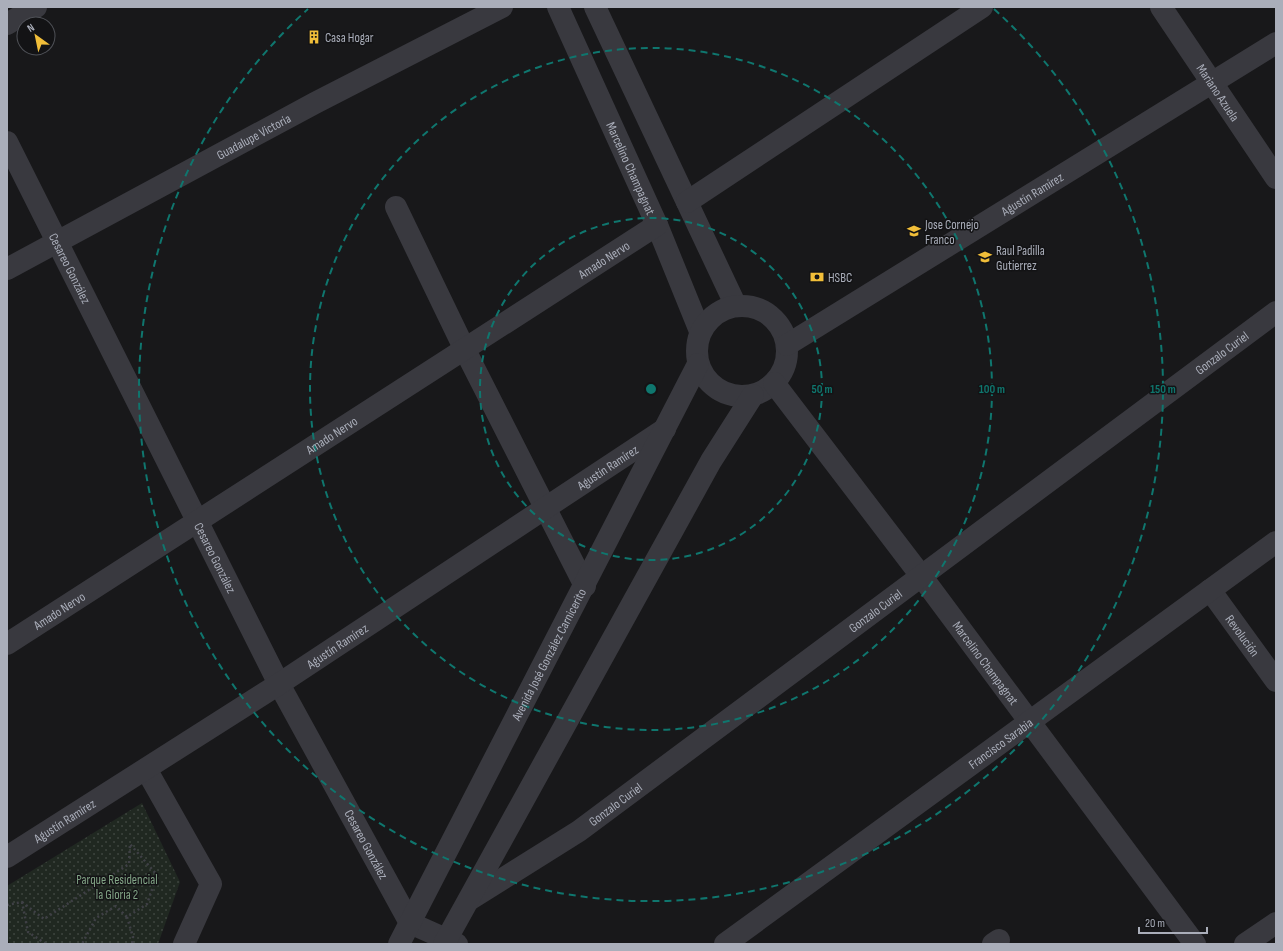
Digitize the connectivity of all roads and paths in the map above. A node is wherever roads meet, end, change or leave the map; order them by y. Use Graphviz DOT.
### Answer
graph roads {
  1 [pos="36,7"];
  2 [pos="502,7"];
  3 [pos="558,7"];
  4 [pos="594,7"];
  5 [pos="982,7"];
  6 [pos="1161,7"];
  7 [pos="7,24"];
  8 [pos="1276,43"];
  9 [pos="1212,84"];
  10 [pos="7,142"];
  11 [pos="1276,178"];
  12 [pos="687,202"];
  13 [pos="396,207"];
  14 [pos="657,226"];
  15 [pos="56,242"];
  16 [pos="7,269"];
  17 [pos="736,306"];
  18 [pos="1276,312"];
  19 [pos="700,331"];
  20 [pos="788,344"];
  21 [pos="465,350"];
  22 [pos="698,364"];
  23 [pos="774,383"];
  24 [pos="753,395"];
  25 [pos="665,429"];
  26 [pos="546,507"];
  27 [pos="197,523"];
  28 [pos="1276,542"];
  29 [pos="922,577"];
  30 [pos="585,586"];
  31 [pos="1210,590"];
  32 [pos="7,644"];
  33 [pos="1276,681"];
  34 [pos="279,684"];
  35 [pos="1029,722"];
  36 [pos="146,769"];
  37 [pos="7,857"];
  38 [pos="469,900"];
  39 [pos="22,902"];
  40 [pos="7,905"];
  41 [pos="127,917"];
  42 [pos="410,923"];
  43 [pos="1276,923"];
  44 [pos="449,942"];
  45 [pos="46,944"];
  46 [pos="82,944"];
  47 [pos="132,944"];
  48 [pos="184,944"];
  49 [pos="399,944"];
  50 [pos="725,944"];
  51 [pos="1194,944"];
  52 [pos="1245,944"];
  1 -- 7 [label="street"];
  2 -- 15 [label="street, Guadalupe Victoria"];
  3 -- 14 [label="street, Marcelino Champagnat"];
  4 -- 12 [label="street"];
  5 -- 12 [label="street"];
  6 -- 9 [label="street, Mariano Azuela"];
  8 -- 9 [label="street, Agustín Ramírez"];
  9 -- 11 [label="street, Mariano Azuela"];
  9 -- 20 [label="street, Agustín Ramírez"];
  10 -- 15 [label="street, Cesareo González"];
  12 -- 17 [label="street"];
  13 -- 21 [label="street"];
  14 -- 19 [label="street, Marcelino Champagnat"];
  14 -- 21 [label="street, Amado Nervo"];
  15 -- 16 [label="street, Guadalupe Victoria"];
  15 -- 27 [label="street, Cesareo González"];
  17 -- 19 [label="street"];
  17 -- 20 [label="street"];
  18 -- 29 [label="street, Gonzalo Curiel"];
  19 -- 22 [label="street"];
  20 -- 23 [label="street"];
  21 -- 26 [label="street"];
  21 -- 27 [label="street, Amado Nervo"];
  22 -- 24 [label="street"];
  22 -- 25 [label="street, Avenida José González Carnicerito"];
  23 -- 24 [label="street"];
  23 -- 29 [label="street, Marcelino Champagnat"];
  24 -- 38 [label="street"];
  25 -- 26 [label="street, Agustín Ramírez"];
  25 -- 30 [label="street, Avenida José González Carnicerito"];
  26 -- 30 [label="street"];
  26 -- 34 [label="street, Agustín Ramírez"];
  27 -- 32 [label="street, Amado Nervo"];
  27 -- 34 [label="street, Cesareo González"];
  28 -- 31 [label="street, Francisco Sarabia"];
  29 -- 35 [label="street, Marcelino Champagnat"];
  29 -- 38 [label="street, Gonzalo Curiel"];
  30 -- 42 [label="street, Avenida José González Carnicerito"];
  31 -- 33 [label="street, Revolución"];
  31 -- 35 [label="street, Francisco Sarabia"];
  34 -- 36 [label="street, Agustín Ramírez"];
  34 -- 42 [label="street, Cesareo González"];
  35 -- 50 [label="street, Francisco Sarabia"];
  35 -- 51 [label="street, Marcelino Champagnat"];
  36 -- 37 [label="street, Agustín Ramírez"];
  36 -- 48 [label="street"];
  38 -- 44 [label="street"];
  39 -- 40 [label="path"];
  39 -- 41 [label="path"];
  39 -- 45 [label="path"];
  41 -- 46 [label="path"];
  41 -- 47 [label="path"];
  42 -- 44 [label="street"];
  42 -- 49 [label="street, Avenida José González Carnicerito"];
  43 -- 52 [label="street"];
}
